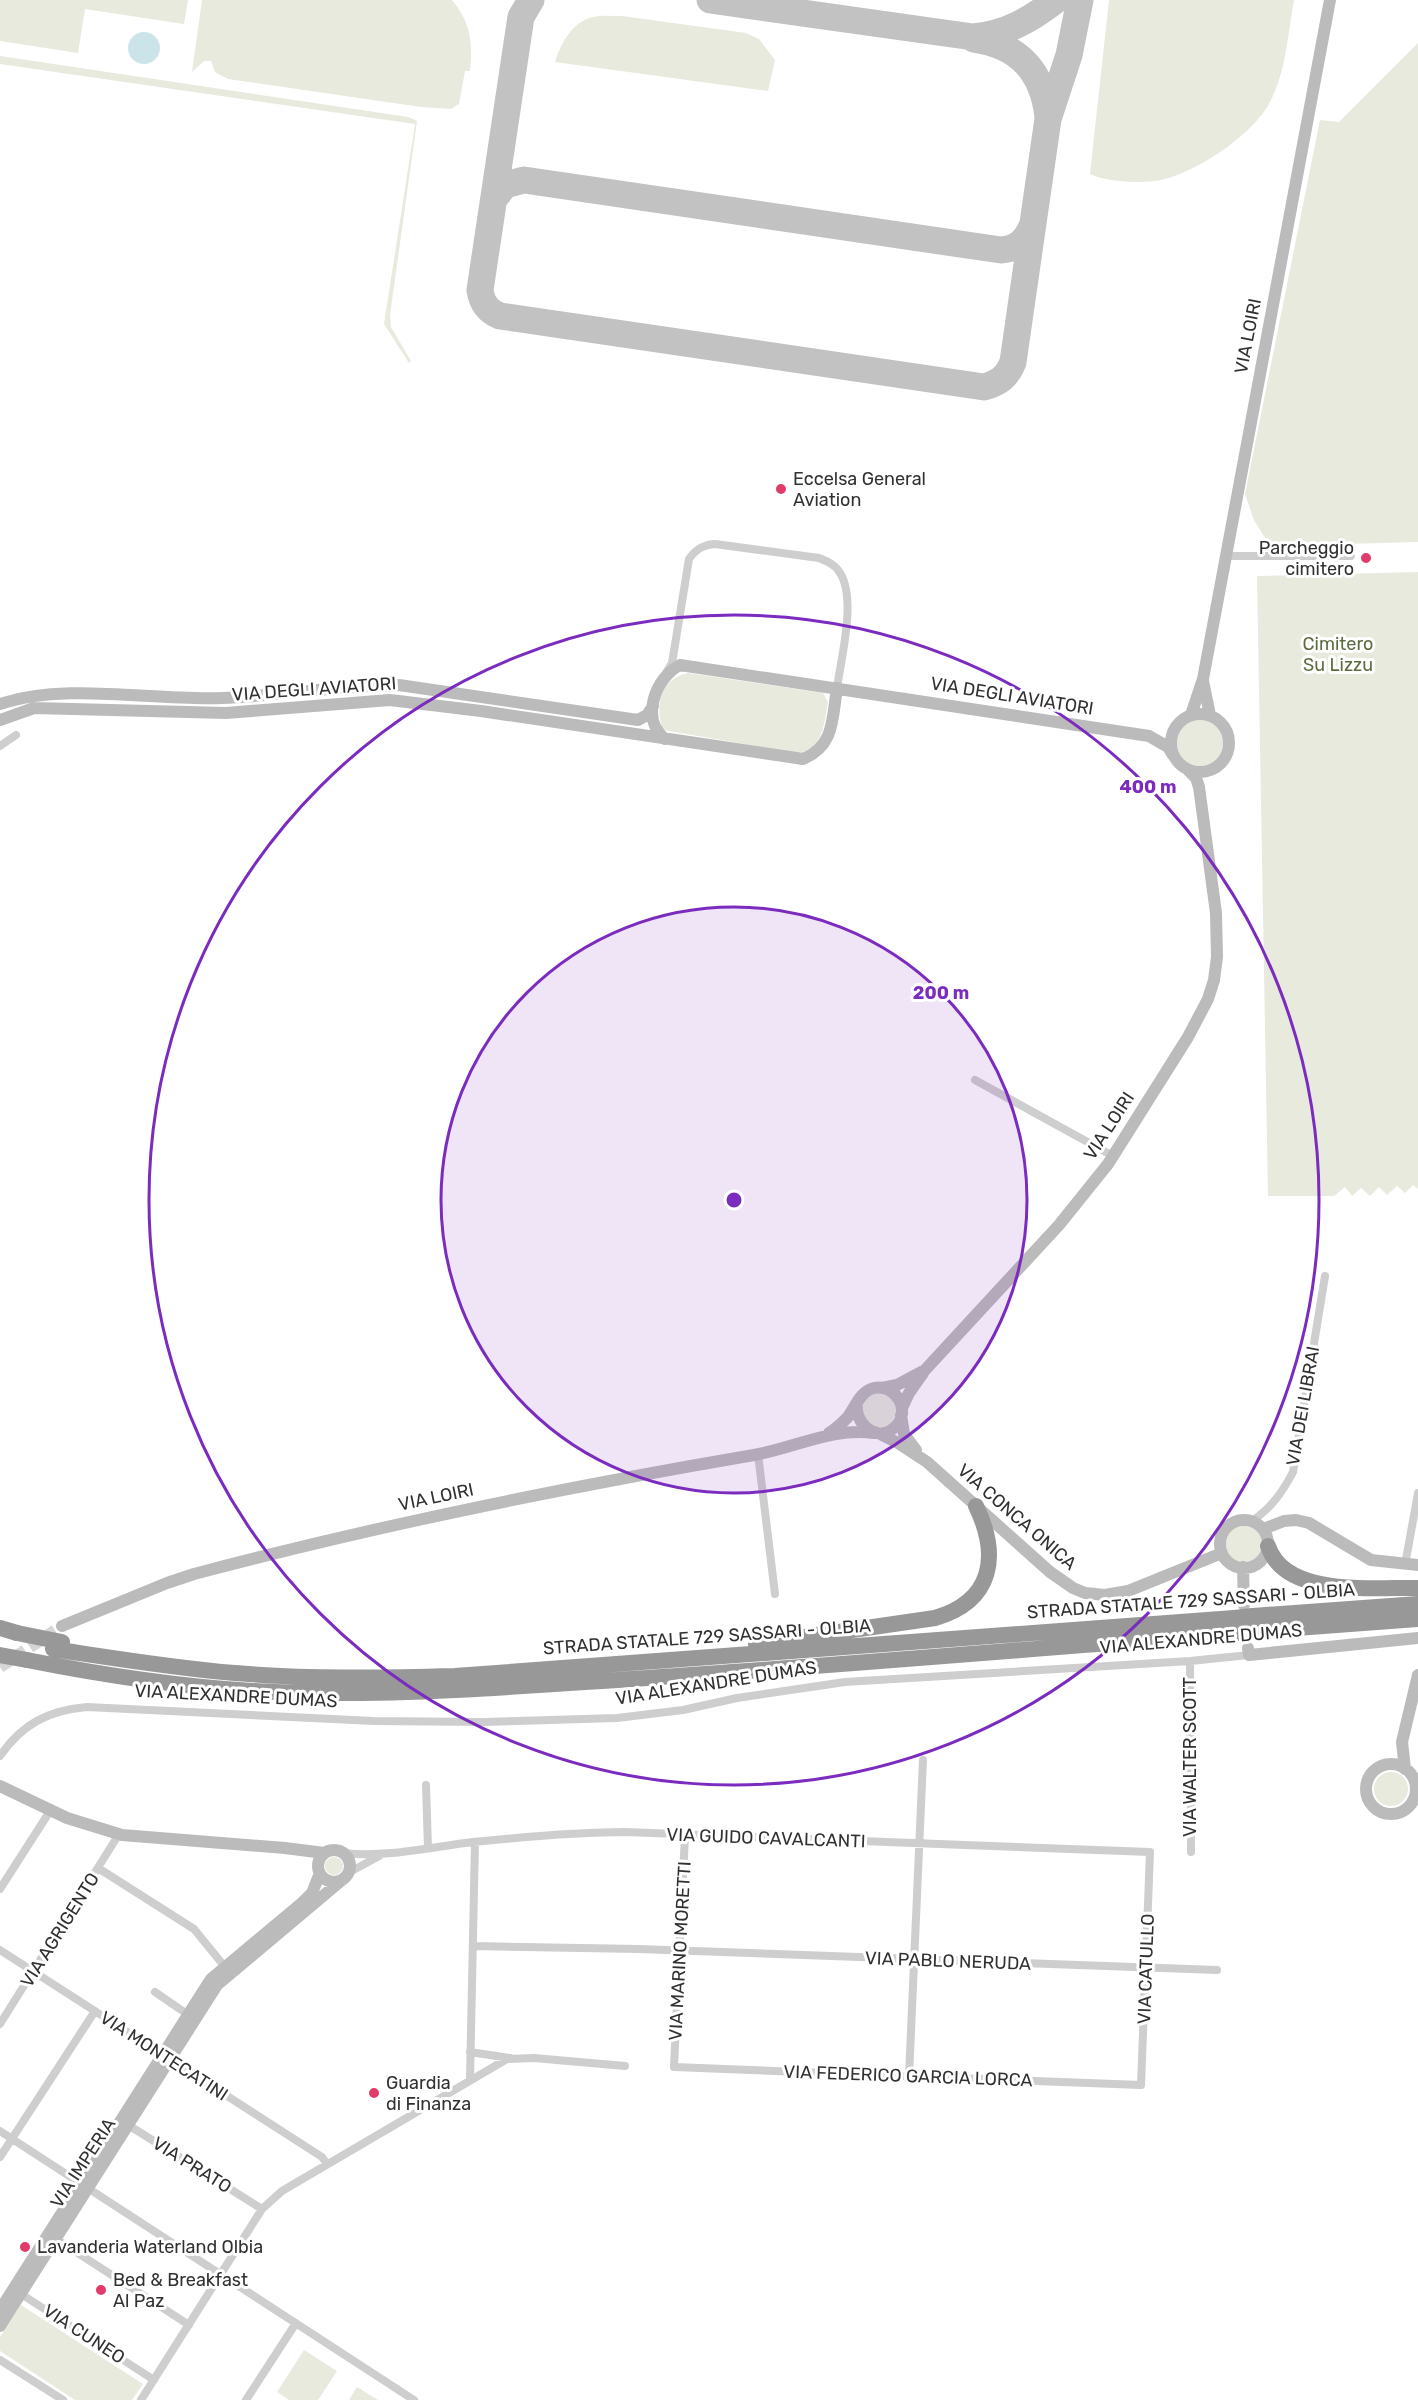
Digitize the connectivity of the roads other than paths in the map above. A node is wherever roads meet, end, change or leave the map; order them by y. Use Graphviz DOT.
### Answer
graph roads {
  1 [pos="1330,0"];
  2 [pos="1225,556"];
  3 [pos="1351,556"];
  4 [pos="663,678"];
  5 [pos="1203,679"];
  6 [pos="837,688"];
  7 [pos="0,704"];
  8 [pos="653,706"];
  9 [pos="1191,715"];
  10 [pos="1210,715"];
  11 [pos="0,720"];
  12 [pos="1174,730"];
  13 [pos="16,735"];
  14 [pos="1149,736"];
  15 [pos="665,739"];
  16 [pos="0,746"];
  17 [pos="1173,755"];
  18 [pos="1215,769"];
  19 [pos="1188,770"];
  20 [pos="1203,807"];
  21 [pos="975,1080"];
  22 [pos="1113,1156"];
  23 [pos="1325,1276"];
  24 [pos="926,1370"];
  25 [pos="882,1388"];
  26 [pos="857,1403"];
  27 [pos="902,1412"];
  28 [pos="876,1433"];
  29 [pos="826,1435"];
  30 [pos="758,1454"];
  31 [pos="927,1462"];
  32 [pos="1418,1492"];
  33 [pos="976,1506"];
  34 [pos="1252,1521"];
  35 [pos="1263,1529"];
  36 [pos="1268,1546"];
  37 [pos="1222,1553"];
  38 [pos="1412,1565"];
  39 [pos="1243,1568"];
  40 [pos="1418,1588"];
  41 [pos="775,1594"];
  42 [pos="1418,1604"];
  43 [pos="1418,1619"];
  44 [pos="1245,1620"];
  45 [pos="7,1635"];
  46 [pos="1418,1638"];
  47 [pos="59,1639"];
  48 [pos="1249,1651"];
  49 [pos="0,1655"];
  50 [pos="642,1661"];
  51 [pos="1190,1661"];
  52 [pos="0,1662"];
  53 [pos="24,1662"];
  54 [pos="1418,1675"];
  55 [pos="1402,1742"];
  56 [pos="0,1756"];
  57 [pos="923,1760"];
  58 [pos="1385,1765"];
  59 [pos="1405,1769"];
  60 [pos="1416,1780"];
  61 [pos="426,1785"];
  62 [pos="0,1786"];
  63 [pos="1415,1801"];
  64 [pos="50,1811"];
  65 [pos="119,1834"];
  66 [pos="685,1835"];
  67 [pos="475,1842"];
  68 [pos="918,1844"];
  69 [pos="285,1848"];
  70 [pos="428,1848"];
  71 [pos="1150,1852"];
  72 [pos="1191,1852"];
  73 [pos="324,1853"];
  74 [pos="344,1853"];
  75 [pos="384,1853"];
  76 [pos="98,1868"];
  77 [pos="319,1871"];
  78 [pos="345,1877"];
  79 [pos="0,1889"];
  80 [pos="473,1946"];
  81 [pos="0,1950"];
  82 [pos="680,1951"];
  83 [pos="913,1960"];
  84 [pos="225,1967"];
  85 [pos="1147,1968"];
  86 [pos="1217,1970"];
  87 [pos="34,1971"];
  88 [pos="155,1992"];
  89 [pos="95,2011"];
  90 [pos="192,2017"];
  91 [pos="0,2024"];
  92 [pos="470,2052"];
  93 [pos="167,2057"];
  94 [pos="510,2058"];
  95 [pos="625,2066"];
  96 [pos="674,2067"];
  97 [pos="909,2076"];
  98 [pos="470,2079"];
  99 [pos="1141,2085"];
  100 [pos="125,2123"];
  101 [pos="0,2131"];
  102 [pos="12,2138"];
  103 [pos="0,2157"];
  104 [pos="327,2164"];
  105 [pos="83,2184"];
  106 [pos="262,2210"];
  107 [pos="52,2237"];
  108 [pos="222,2275"];
  109 [pos="17,2291"];
  110 [pos="0,2310"];
  111 [pos="296,2323"];
  112 [pos="189,2325"];
  113 [pos="0,2326"];
  114 [pos="0,2360"];
  115 [pos="154,2380"];
  116 [pos="63,2400"];
  117 [pos="141,2400"];
  118 [pos="246,2400"];
  119 [pos="414,2400"];
  1 -- 2 [label="street, VIA LOIRI"];
  2 -- 3 [label="street"];
  2 -- 5 [label="street, VIA LOIRI"];
  4 -- 6 [label="street, VIA DEGLI AVIATORI"];
  4 -- 6 [label="street"];
  4 -- 8 [label="street"];
  5 -- 9 [label="street"];
  5 -- 10 [label="street"];
  6 -- 14 [label="street, VIA DEGLI AVIATORI"];
  6 -- 15 [label="street, VIA DEGLI AVIATORI"];
  7 -- 8 [label="street, VIA DEGLI AVIATORI"];
  8 -- 15 [label="street"];
  9 -- 10 [label="street"];
  9 -- 12 [label="street"];
  10 -- 18 [label="street"];
  11 -- 15 [label="street, VIA DEGLI AVIATORI"];
  12 -- 14 [label="street"];
  12 -- 17 [label="street"];
  13 -- 16 [label="street"];
  14 -- 17 [label="street, VIA DEGLI AVIATORI"];
  17 -- 19 [label="street"];
  18 -- 19 [label="street"];
  18 -- 20 [label="street, VIA LOIRI"];
  19 -- 20 [label="street, VIA LOIRI"];
  20 -- 22 [label="street, VIA LOIRI"];
  21 -- 22 [label="street"];
  22 -- 24 [label="street, VIA LOIRI"];
  23 -- 34 [label="street, VIA DEI LIBRAI"];
  24 -- 25 [label="street, VIA LOIRI"];
  24 -- 27 [label="street"];
  25 -- 26 [label="street"];
  25 -- 27 [label="street"];
  26 -- 28 [label="street"];
  26 -- 29 [label="street, VIA LOIRI"];
  27 -- 28 [label="street"];
  27 -- 31 [label="street, VIA CONCA ONICA"];
  28 -- 29 [label="street, VIA LOIRI"];
  28 -- 31 [label="street, VIA CONCA ONICA"];
  29 -- 30 [label="street, VIA LOIRI"];
  30 -- 41 [label="street"];
  30 -- 47 [label="street, VIA LOIRI"];
  31 -- 33 [label="street, VIA CONCA ONICA"];
  32 -- 38 [label="street"];
  33 -- 37 [label="street, VIA CONCA ONICA"];
  33 -- 50 [label="highway"];
  34 -- 35 [label="street"];
  34 -- 37 [label="street"];
  35 -- 36 [label="street"];
  35 -- 38 [label="street"];
  36 -- 39 [label="street"];
  36 -- 40 [label="highway"];
  37 -- 39 [label="street"];
  39 -- 44 [label="street"];
  42 -- 44 [label="highway, STRADA STATALE 729 SASSARI - OLBIA"];
  43 -- 44 [label="highway, STRADA STATALE 729 SASSARI - OLBIA"];
  44 -- 50 [label="highway, STRADA STATALE 729 SASSARI - OLBIA"];
  44 -- 53 [label="highway, STRADA STATALE 729 SASSARI - OLBIA"];
  45 -- 47 [label="highway, STRADA STATALE 729 SASSARI - OLBIA"];
  46 -- 48 [label="street, VIA ALEXANDRE DUMAS"];
  47 -- 50 [label="highway, STRADA STATALE 729 SASSARI - OLBIA"];
  48 -- 51 [label="street, VIA ALEXANDRE DUMAS"];
  49 -- 53 [label="highway, bridge"];
  51 -- 56 [label="street, VIA ALEXANDRE DUMAS"];
  51 -- 72 [label="street, VIA WALTER SCOTT"];
  52 -- 53 [label="highway"];
  54 -- 55 [label="street"];
  55 -- 58 [label="street"];
  55 -- 59 [label="street"];
  57 -- 68 [label="street"];
  58 -- 59 [label="street"];
  58 -- 63 [label="street"];
  59 -- 60 [label="street"];
  60 -- 63 [label="street"];
  61 -- 70 [label="street"];
  62 -- 64 [label="street"];
  64 -- 65 [label="street"];
  64 -- 79 [label="street"];
  65 -- 69 [label="street"];
  65 -- 76 [label="street, VIA AGRIGENTO"];
  66 -- 67 [label="street, VIA GUIDO CAVALCANTI"];
  66 -- 68 [label="street, VIA GUIDO CAVALCANTI"];
  66 -- 82 [label="street, VIA MARINO MORETTI"];
  67 -- 70 [label="street, VIA GUIDO CAVALCANTI"];
  67 -- 80 [label="street"];
  68 -- 71 [label="street, VIA GUIDO CAVALCANTI"];
  68 -- 83 [label="street"];
  69 -- 73 [label="street"];
  69 -- 77 [label="street"];
  70 -- 75 [label="street, VIA GUIDO CAVALCANTI"];
  71 -- 85 [label="street, VIA CATULLO"];
  73 -- 74 [label="street"];
  73 -- 77 [label="street"];
  74 -- 75 [label="street, VIA GUIDO CAVALCANTI"];
  74 -- 78 [label="street"];
  75 -- 78 [label="street, VIA GUIDO CAVALCANTI"];
  76 -- 84 [label="street"];
  76 -- 87 [label="street, VIA AGRIGENTO"];
  77 -- 78 [label="street"];
  77 -- 84 [label="street, VIA IMPERIA"];
  78 -- 90 [label="street, VIA IMPERIA"];
  80 -- 82 [label="street, VIA PABLO NERUDA"];
  80 -- 92 [label="street"];
  81 -- 87 [label="street, VIA MONTECATINI"];
  82 -- 83 [label="street, VIA PABLO NERUDA"];
  82 -- 96 [label="street, VIA MARINO MORETTI"];
  83 -- 85 [label="street, VIA PABLO NERUDA"];
  83 -- 97 [label="street"];
  84 -- 90 [label="street, VIA IMPERIA"];
  85 -- 86 [label="street, VIA PABLO NERUDA"];
  85 -- 99 [label="street, VIA CATULLO"];
  87 -- 89 [label="street, VIA MONTECATINI"];
  87 -- 91 [label="street, VIA AGRIGENTO"];
  88 -- 90 [label="street"];
  89 -- 93 [label="street, VIA MONTECATINI"];
  89 -- 102 [label="street"];
  90 -- 93 [label="street, VIA IMPERIA"];
  92 -- 94 [label="street"];
  92 -- 98 [label="street"];
  93 -- 100 [label="street, VIA IMPERIA"];
  93 -- 104 [label="street, VIA MONTECATINI"];
  94 -- 95 [label="street"];
  94 -- 98 [label="street"];
  96 -- 97 [label="street, VIA FEDERICO GARCIA LORCA"];
  97 -- 99 [label="street, VIA FEDERICO GARCIA LORCA"];
  98 -- 104 [label="street"];
  100 -- 105 [label="street, VIA IMPERIA"];
  100 -- 106 [label="street, VIA PRATO"];
  101 -- 102 [label="street"];
  102 -- 103 [label="street"];
  102 -- 105 [label="street"];
  104 -- 106 [label="street"];
  105 -- 107 [label="street, VIA IMPERIA"];
  105 -- 108 [label="street"];
  106 -- 108 [label="street"];
  107 -- 109 [label="street, VIA IMPERIA"];
  107 -- 112 [label="street"];
  108 -- 111 [label="street"];
  108 -- 112 [label="street"];
  109 -- 110 [label="street, VIA IMPERIA"];
  109 -- 113 [label="street, VIA IMPERIA"];
  109 -- 115 [label="street, VIA CUNEO"];
  111 -- 118 [label="street"];
  111 -- 119 [label="street"];
  112 -- 115 [label="street"];
  114 -- 116 [label="street"];
  115 -- 117 [label="street"];
}
